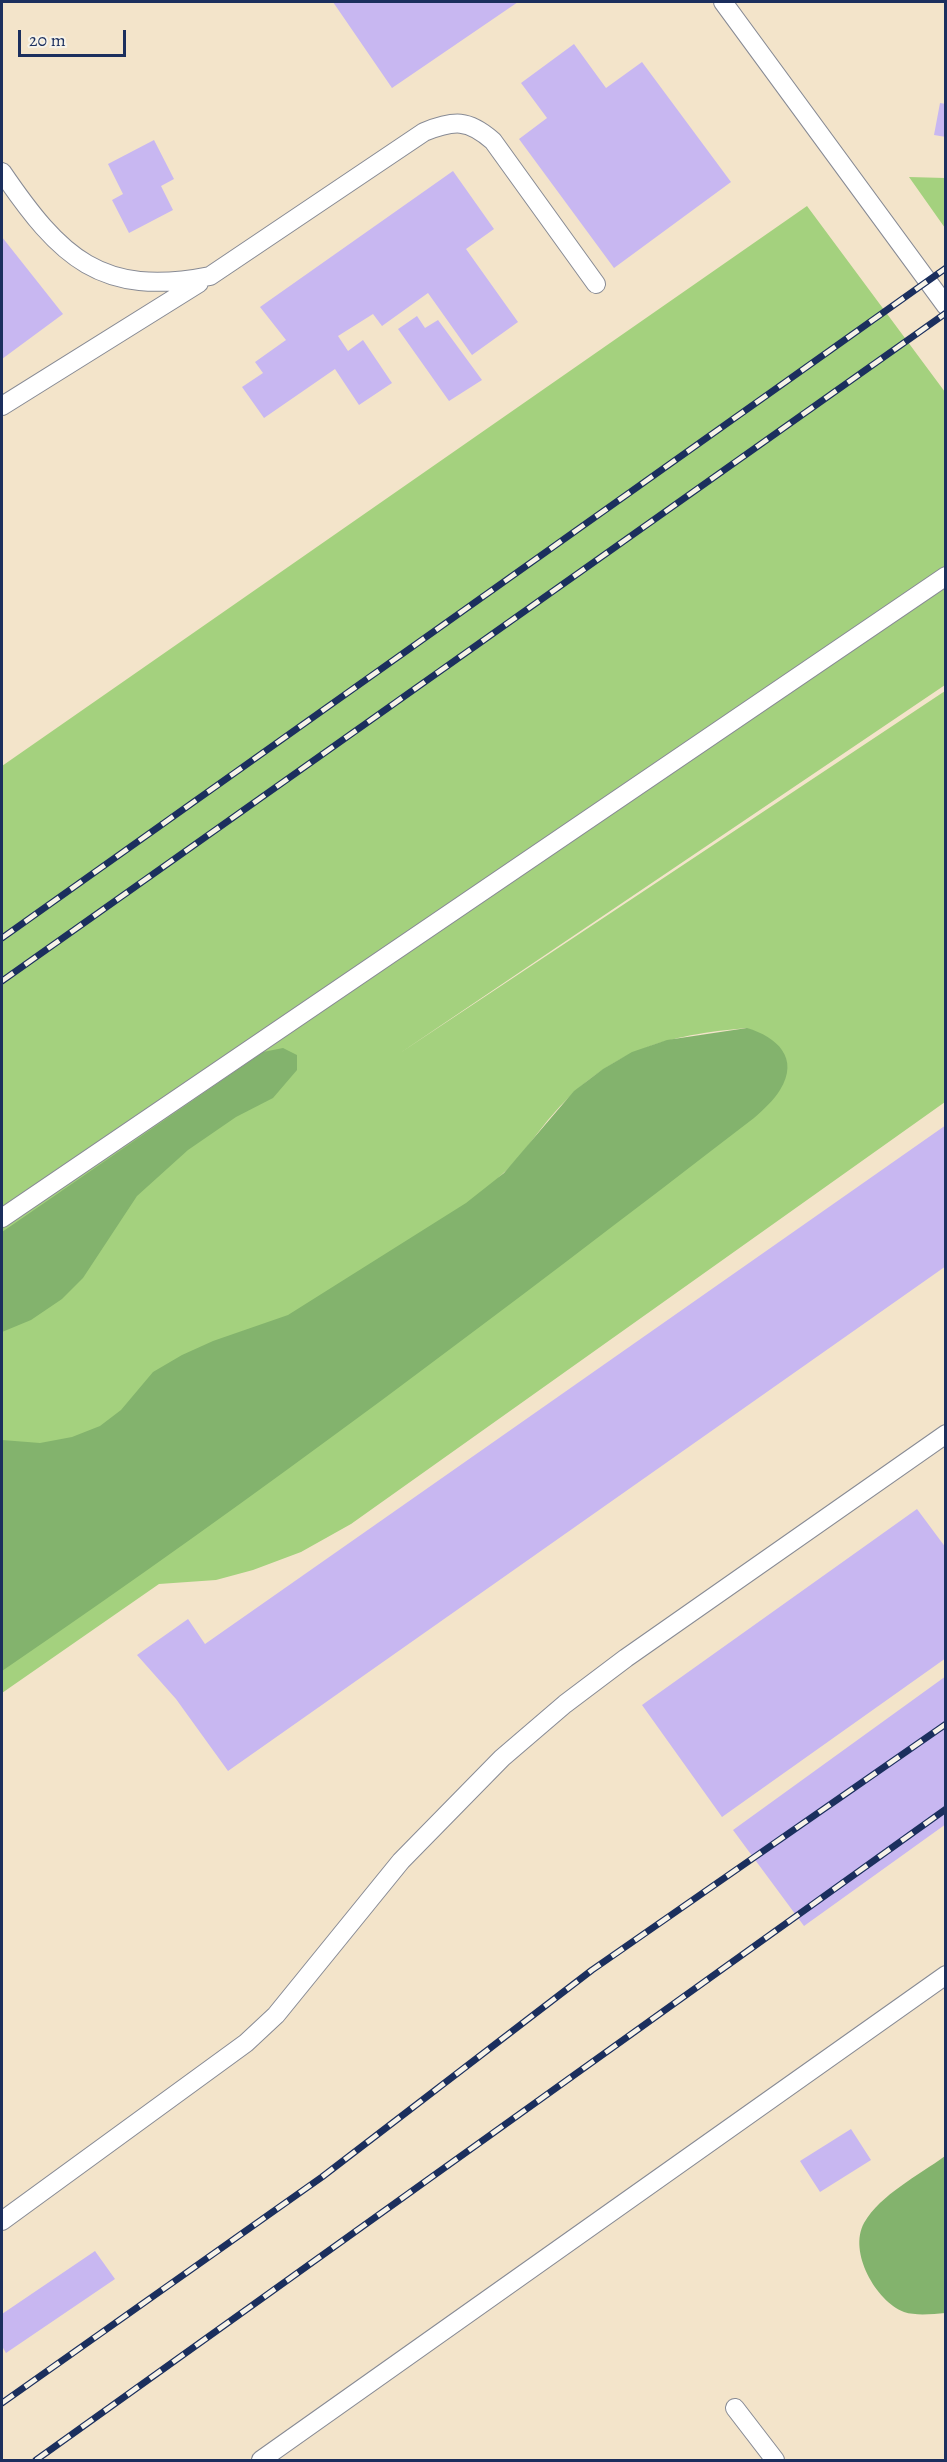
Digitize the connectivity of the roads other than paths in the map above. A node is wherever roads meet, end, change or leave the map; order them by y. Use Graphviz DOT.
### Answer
graph roads {
  1 [pos="723,2"];
  2 [pos="2,172"];
  3 [pos="210,276"];
  4 [pos="596,284"];
  5 [pos="945,306"];
  6 [pos="2,406"];
  7 [pos="945,576"];
  8 [pos="2,1218"];
  9 [pos="945,1434"];
  10 [pos="945,1975"];
  11 [pos="2,2221"];
  12 [pos="735,2408"];
  13 [pos="261,2460"];
  14 [pos="775,2460"];
  1 -- 5 [label="lane"];
  2 -- 3 [label="lane"];
  3 -- 4 [label="lane"];
  3 -- 6 [label="lane"];
  7 -- 8 [label="lane"];
  9 -- 11 [label="lane"];
  10 -- 13 [label="lane"];
  12 -- 14 [label="lane"];
}
